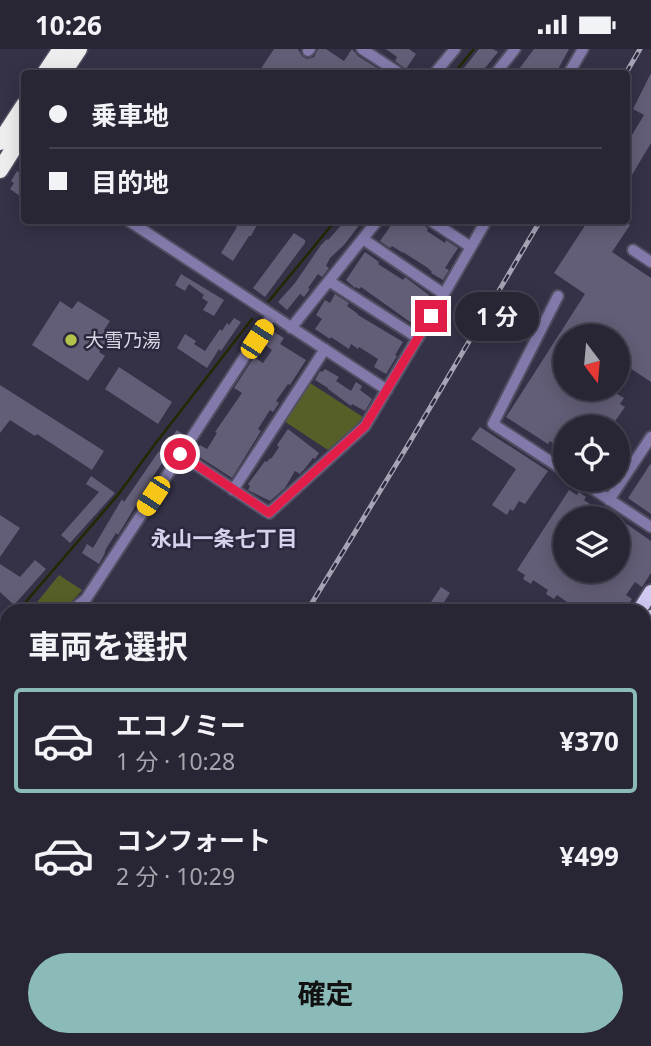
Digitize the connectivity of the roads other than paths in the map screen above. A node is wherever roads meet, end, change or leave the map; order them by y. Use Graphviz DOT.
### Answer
graph roads {
  1 [pos="61,49"];
  2 [pos="79,49"];
  3 [pos="362,49"];
  4 [pos="455,49"];
  5 [pos="515,49"];
  6 [pos="583,49"];
  7 [pos="47,70"];
  8 [pos="65,70"];
  9 [pos="394,70"];
  10 [pos="438,70"];
  11 [pos="498,70"];
  12 [pos="571,70"];
  13 [pos="21,112"];
  14 [pos="8,143"];
  15 [pos="0,170"];
  16 [pos="134,224"];
  17 [pos="375,224"];
  18 [pos="436,224"];
  19 [pos="484,224"];
  20 [pos="363,239"];
  21 [pos="471,247"];
  22 [pos="633,250"];
  23 [pos="651,262"];
  24 [pos="329,281"];
  25 [pos="444,295"];
  26 [pos="558,296"];
  27 [pos="272,315"];
  28 [pos="291,328"];
  29 [pos="418,338"];
  30 [pos="325,349"];
  31 [pos="387,390"];
  32 [pos="651,437"];
  33 [pos="180,454"];
  34 [pos="553,463"];
  35 [pos="233,490"];
  36 [pos="598,492"];
  37 [pos="610,500"];
  38 [pos="651,527"];
  39 [pos="80,604"];
  1 -- 7 [label="highway"];
  2 -- 8 [label="highway"];
  3 -- 9 [label="street"];
  4 -- 10 [label="street"];
  5 -- 11 [label="street"];
  6 -- 12 [label="street"];
  13 -- 14 [label="highway"];
  14 -- 15 [label="highway"];
  16 -- 27 [label="street"];
  17 -- 20 [label="street"];
  18 -- 21 [label="street"];
  19 -- 21 [label="street"];
  20 -- 24 [label="street"];
  20 -- 25 [label="street"];
  21 -- 25 [label="street"];
  22 -- 23 [label="street"];
  24 -- 28 [label="street"];
  24 -- 29 [label="street"];
  25 -- 29 [label="street"];
  26 -- 34 [label="street"];
  27 -- 28 [label="street"];
  27 -- 33 [label="street"];
  28 -- 30 [label="street"];
  29 -- 31 [label="street"];
  30 -- 31 [label="street"];
  30 -- 35 [label="street"];
  31 -- 35 [label="street"];
  32 -- 37 [label="street"];
  33 -- 35 [label="street"];
  33 -- 39 [label="street"];
  36 -- 37 [label="street"];
  37 -- 38 [label="street"];
}
